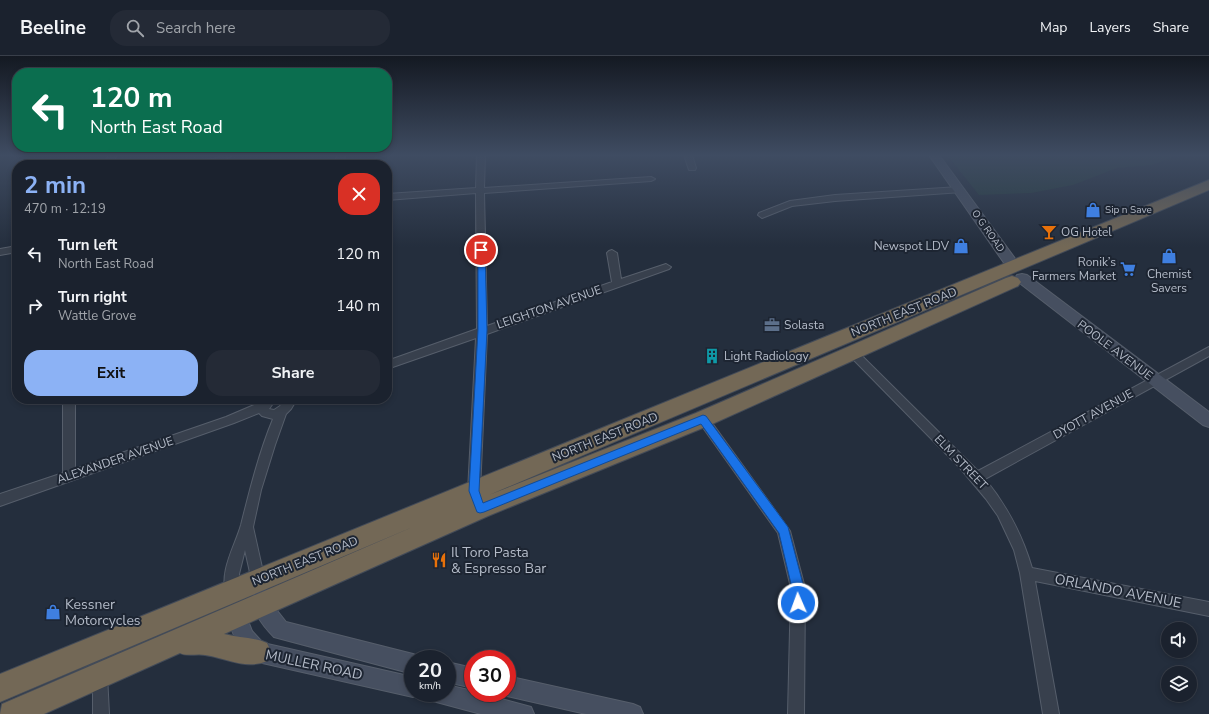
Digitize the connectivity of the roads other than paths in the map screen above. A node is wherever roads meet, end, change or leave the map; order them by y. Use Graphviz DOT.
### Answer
graph roads {
  1 [pos="480,186"];
  2 [pos="555,186"];
  3 [pos="956,186"];
  4 [pos="959,190"];
  5 [pos="1207,190"];
  6 [pos="480,191"];
  7 [pos="392,197"];
  8 [pos="762,215"];
  9 [pos="12,251"];
  10 [pos="0,252"];
  11 [pos="612,253"];
  12 [pos="666,267"];
  13 [pos="1018,272"];
  14 [pos="617,284"];
  15 [pos="482,330"];
  16 [pos="837,339"];
  17 [pos="1209,352"];
  18 [pos="852,353"];
  19 [pos="392,363"];
  20 [pos="1155,380"];
  21 [pos="690,402"];
  22 [pos="69,404"];
  23 [pos="289,404"];
  24 [pos="267,408"];
  25 [pos="281,412"];
  26 [pos="703,419"];
  27 [pos="1209,421"];
  28 [pos="270,440"];
  29 [pos="69,476"];
  30 [pos="977,477"];
  31 [pos="0,500"];
  32 [pos="477,500"];
  33 [pos="247,526"];
  34 [pos="1027,573"];
  35 [pos="260,592"];
  36 [pos="234,603"];
  37 [pos="1209,609"];
  38 [pos="168,645"];
  39 [pos="258,652"];
  40 [pos="404,662"];
  41 [pos="100,674"];
  42 [pos="404,686"];
  43 [pos="0,688"];
  44 [pos="516,688"];
  45 [pos="456,698"];
  46 [pos="12,714"];
  47 [pos="101,714"];
  48 [pos="524,714"];
  49 [pos="633,714"];
  50 [pos="796,714"];
  51 [pos="1051,714"];
  1 -- 6 [label="street"];
  2 -- 6 [label="street"];
  3 -- 4 [label="main road, O G ROAD"];
  4 -- 8 [label="street"];
  4 -- 13 [label="main road, O G ROAD"];
  5 -- 13 [label="highway, NORTH EAST ROAD"];
  6 -- 7 [label="street"];
  6 -- 15 [label="street"];
  9 -- 10 [label="street"];
  11 -- 14 [label="street"];
  12 -- 14 [label="street, LEIGHTON AVENUE"];
  13 -- 16 [label="highway, NORTH EAST ROAD"];
  13 -- 18 [label="highway, NORTH EAST ROAD"];
  13 -- 20 [label="main road, POOLE AVENUE"];
  14 -- 15 [label="street, LEIGHTON AVENUE"];
  15 -- 19 [label="street, LEIGHTON AVENUE"];
  15 -- 32 [label="street"];
  16 -- 18 [label="highway"];
  16 -- 21 [label="highway, NORTH EAST ROAD"];
  17 -- 20 [label="street, DYOTT AVENUE"];
  18 -- 26 [label="highway, NORTH EAST ROAD"];
  18 -- 30 [label="street, ELM STREET"];
  20 -- 27 [label="main road, POOLE AVENUE"];
  20 -- 30 [label="street, DYOTT AVENUE"];
  21 -- 26 [label="highway"];
  21 -- 32 [label="highway, NORTH EAST ROAD"];
  22 -- 29 [label="street"];
  23 -- 25 [label="street"];
  24 -- 25 [label="street, ALEXANDER AVENUE"];
  24 -- 28 [label="street"];
  24 -- 29 [label="street, ALEXANDER AVENUE"];
  25 -- 28 [label="street"];
  26 -- 32 [label="highway, NORTH EAST ROAD"];
  26 -- 50 [label="street"];
  28 -- 33 [label="street"];
  29 -- 31 [label="street, ALEXANDER AVENUE"];
  30 -- 34 [label="street, ELM STREET"];
  32 -- 35 [label="highway, NORTH EAST ROAD"];
  33 -- 35 [label="street"];
  33 -- 36 [label="street"];
  34 -- 37 [label="street, ORLANDO AVENUE"];
  34 -- 51 [label="street, ELM STREET"];
  35 -- 36 [label="highway, NORTH EAST ROAD"];
  35 -- 40 [label="main road, MULLER ROAD"];
  36 -- 38 [label="highway, NORTH EAST ROAD"];
  36 -- 39 [label="main road, MULLER ROAD"];
  36 -- 43 [label="highway, NORTH EAST ROAD"];
  38 -- 39 [label="highway"];
  38 -- 41 [label="highway, NORTH EAST ROAD"];
  39 -- 42 [label="main road, MULLER ROAD"];
  41 -- 46 [label="highway, NORTH EAST ROAD"];
  41 -- 47 [label="street"];
  44 -- 49 [label="main road"];
  45 -- 48 [label="main road"];
}
